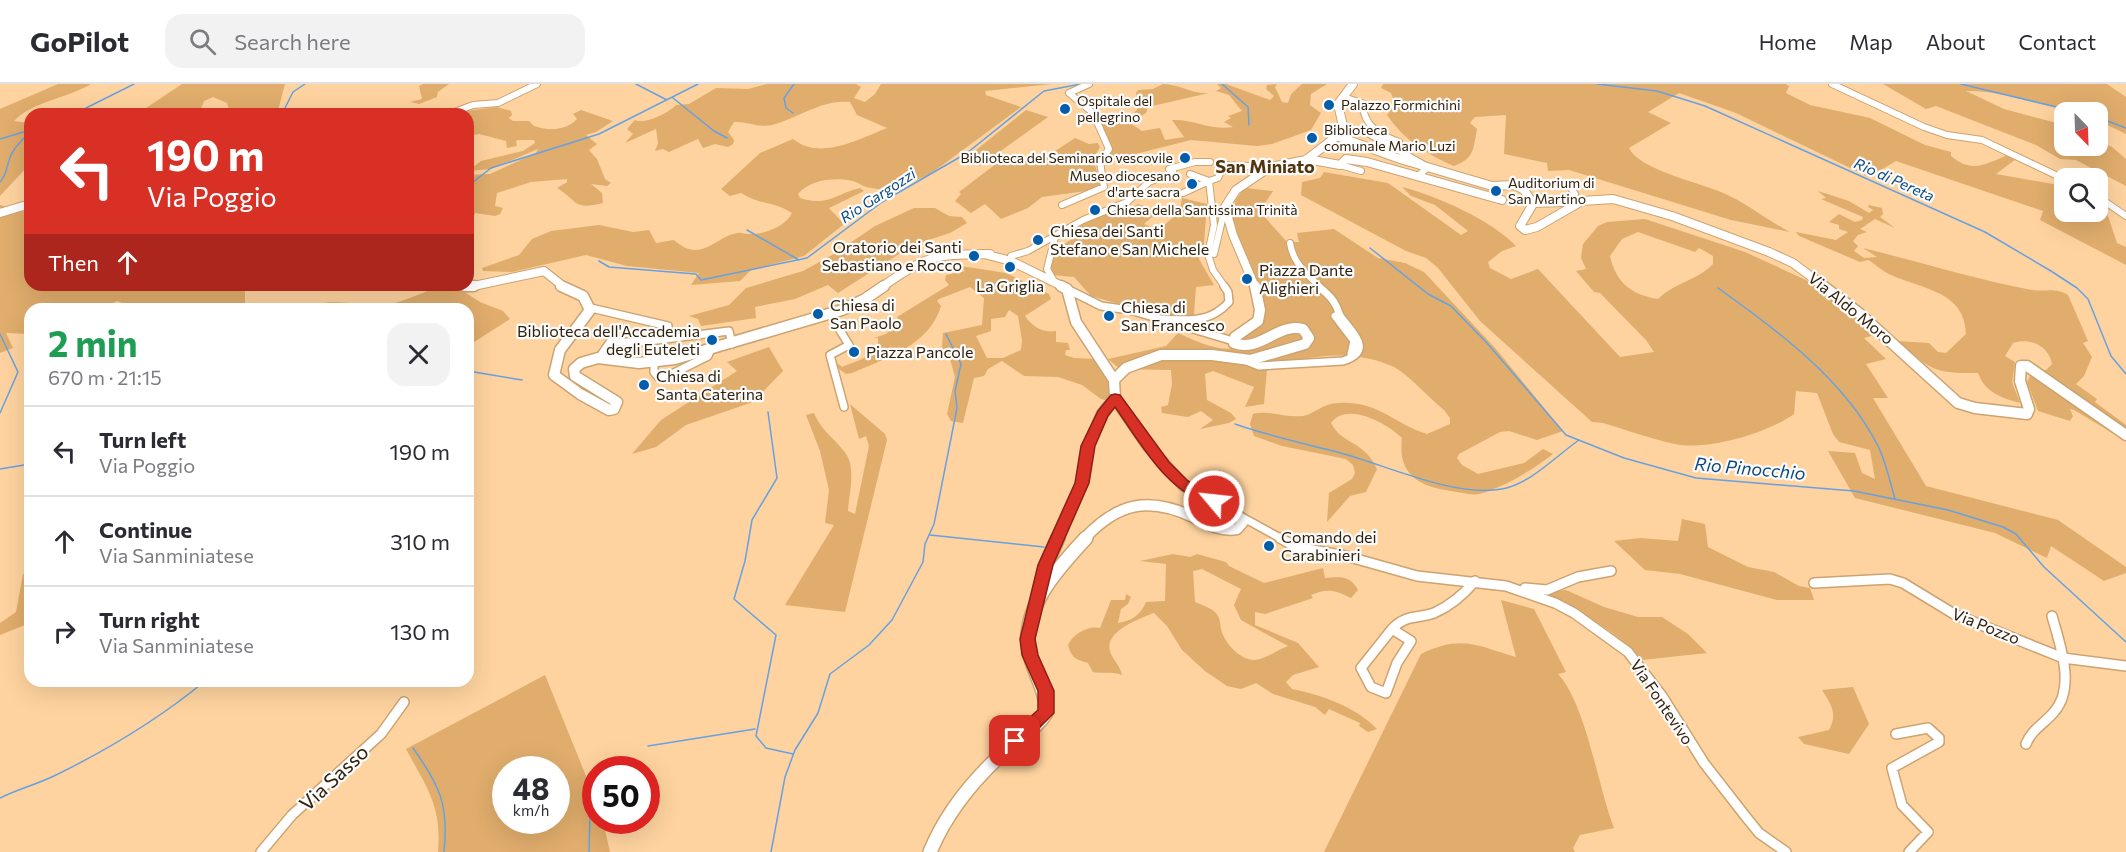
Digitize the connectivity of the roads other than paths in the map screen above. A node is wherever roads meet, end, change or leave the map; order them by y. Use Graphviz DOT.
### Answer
graph roads {
  1 [pos="537,84"];
  2 [pos="1089,84"];
  3 [pos="1832,84"];
  4 [pos="1352,86"];
  5 [pos="1343,97"];
  6 [pos="465,108"];
  7 [pos="1371,129"];
  8 [pos="1337,136"];
  9 [pos="1399,142"];
  10 [pos="1310,157"];
  11 [pos="1210,162"];
  12 [pos="1343,162"];
  13 [pos="1220,166"];
  14 [pos="1270,166"];
  15 [pos="1428,167"];
  16 [pos="1361,171"];
  17 [pos="1190,174"];
  18 [pos="2054,174"];
  19 [pos="1162,176"];
  20 [pos="1203,176"];
  21 [pos="1417,177"];
  22 [pos="1209,182"];
  23 [pos="1568,183"];
  24 [pos="1492,186"];
  25 [pos="1183,193"];
  26 [pos="1487,197"];
  27 [pos="1502,200"];
  28 [pos="1512,201"];
  29 [pos="1532,202"];
  30 [pos="2108,203"];
  31 [pos="1062,205"];
  32 [pos="24,206"];
  33 [pos="0,213"];
  34 [pos="1226,215"];
  35 [pos="2126,216"];
  36 [pos="1055,235"];
  37 [pos="1290,243"];
  38 [pos="1211,256"];
  39 [pos="1011,259"];
  40 [pos="1055,283"];
  41 [pos="474,285"];
  42 [pos="1066,289"];
  43 [pos="591,308"];
  44 [pos="830,314"];
  45 [pos="1161,319"];
  46 [pos="668,326"];
  47 [pos="1233,341"];
  48 [pos="728,346"];
  49 [pos="710,351"];
  50 [pos="599,358"];
  51 [pos="1243,359"];
  52 [pos="654,362"];
  53 [pos="1114,378"];
  54 [pos="1115,398"];
  55 [pos="844,407"];
  56 [pos="2126,435"];
  57 [pos="1242,518"];
  58 [pos="1611,571"];
  59 [pos="1475,581"];
  60 [pos="1814,583"];
  61 [pos="1506,586"];
  62 [pos="1038,600"];
  63 [pos="2052,616"];
  64 [pos="1392,629"];
  65 [pos="2063,658"];
  66 [pos="2126,666"];
  67 [pos="404,702"];
  68 [pos="1896,734"];
  69 [pos="2026,744"];
  70 [pos="261,852"];
  71 [pos="930,852"];
  72 [pos="1786,852"];
  73 [pos="1909,852"];
  1 -- 6 [label="street"];
  2 -- 31 [label="street"];
  3 -- 18 [label="street"];
  4 -- 5 [label="main road"];
  5 -- 7 [label="street"];
  5 -- 8 [label="main road"];
  7 -- 9 [label="street"];
  7 -- 15 [label="street"];
  8 -- 10 [label="main road"];
  8 -- 15 [label="main road"];
  10 -- 12 [label="main road"];
  10 -- 14 [label="main road"];
  11 -- 13 [label="street"];
  12 -- 16 [label="street"];
  12 -- 21 [label="main road"];
  13 -- 14 [label="street"];
  13 -- 22 [label="street"];
  14 -- 34 [label="main road"];
  15 -- 21 [label="street"];
  15 -- 24 [label="main road"];
  17 -- 22 [label="street"];
  19 -- 36 [label="street"];
  20 -- 22 [label="street"];
  21 -- 26 [label="main road"];
  22 -- 25 [label="street"];
  22 -- 38 [label="street"];
  23 -- 29 [label="street"];
  24 -- 26 [label="street"];
  24 -- 29 [label="main road"];
  26 -- 27 [label="main road"];
  28 -- 29 [label="main road"];
  29 -- 56 [label="main road, Via Aldo Moro"];
  30 -- 35 [label="street"];
  32 -- 33 [label="main road"];
  34 -- 38 [label="street"];
  34 -- 47 [label="main road"];
  36 -- 39 [label="street"];
  36 -- 40 [label="street"];
  37 -- 51 [label="street"];
  38 -- 45 [label="street"];
  39 -- 40 [label="main road"];
  39 -- 44 [label="main road"];
  40 -- 42 [label="main road"];
  41 -- 43 [label="main road"];
  42 -- 45 [label="street"];
  42 -- 53 [label="main road"];
  43 -- 46 [label="street"];
  43 -- 50 [label="main road"];
  44 -- 48 [label="main road"];
  44 -- 55 [label="street"];
  45 -- 47 [label="street"];
  47 -- 51 [label="main road"];
  48 -- 49 [label="main road"];
  48 -- 50 [label="street"];
  49 -- 52 [label="main road"];
  49 -- 52 [label="street"];
  50 -- 52 [label="main road"];
  51 -- 53 [label="main road"];
  53 -- 54 [label="main road"];
  54 -- 57 [label="main road"];
  54 -- 62 [label="main road"];
  57 -- 59 [label="street, Via Fontevivo"];
  57 -- 62 [label="main road"];
  58 -- 61 [label="street"];
  59 -- 61 [label="street, Via Fontevivo"];
  59 -- 64 [label="street"];
  60 -- 65 [label="street, Via Pozzo"];
  61 -- 72 [label="street, Via Fontevivo"];
  62 -- 71 [label="main road"];
  63 -- 65 [label="street"];
  64 -- 64 [label="street"];
  65 -- 66 [label="street, Via Pozzo"];
  65 -- 69 [label="street"];
  67 -- 70 [label="street, Via Sasso"];
  68 -- 73 [label="street"];
}
